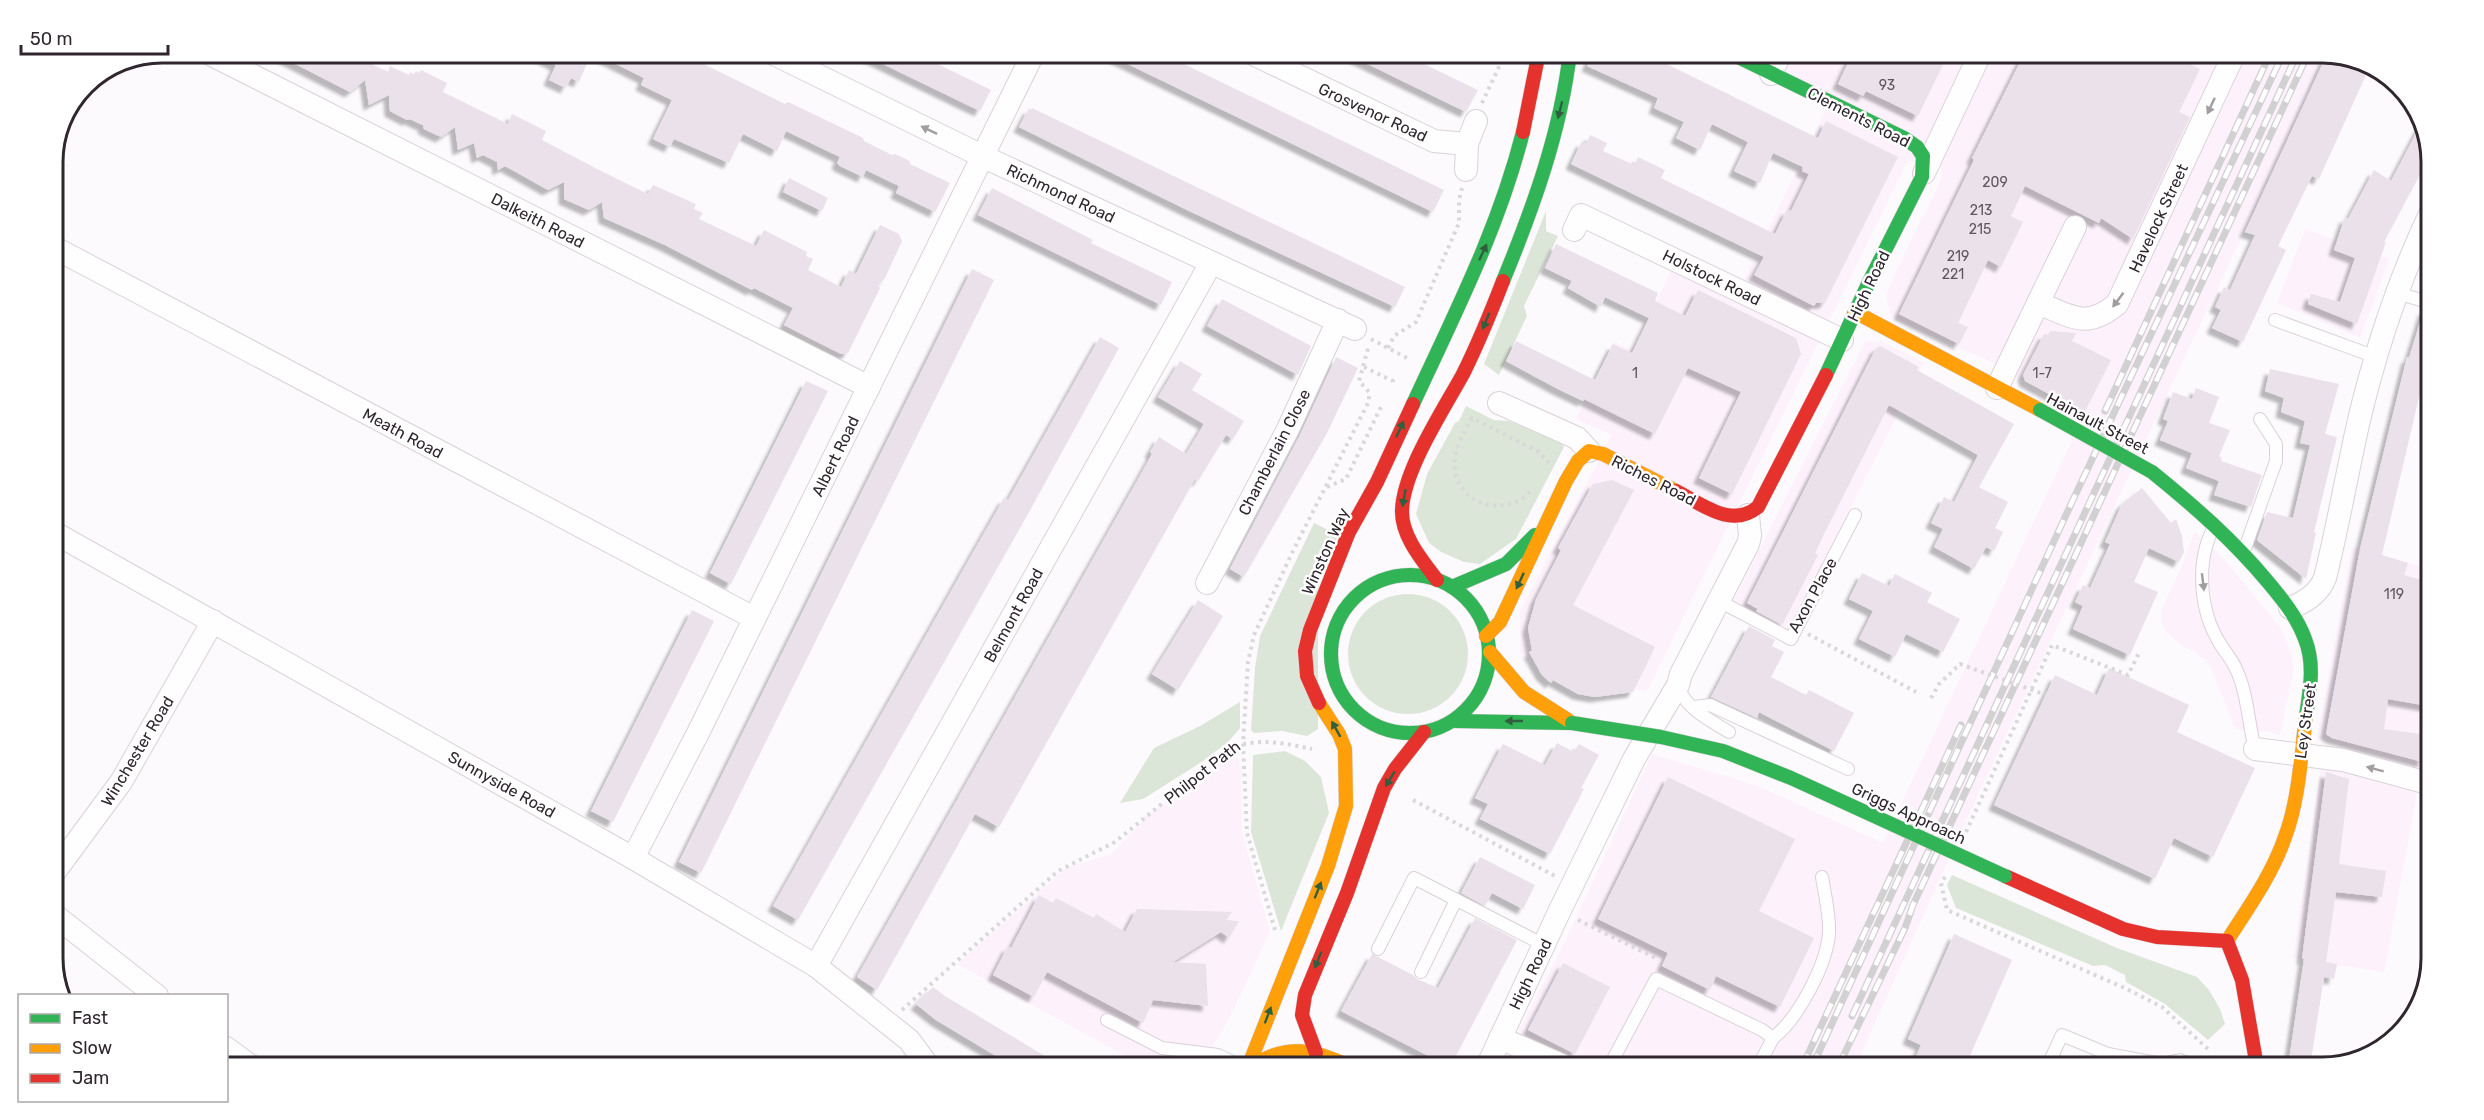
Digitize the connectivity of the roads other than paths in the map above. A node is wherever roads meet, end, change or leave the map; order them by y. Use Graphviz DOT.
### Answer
graph roads {
  1 [pos="228,63"];
  2 [pos="792,63"];
  3 [pos="1028,63"];
  4 [pos="1272,63"];
  5 [pos="1537,63"];
  6 [pos="1568,63"];
  7 [pos="1750,63"];
  8 [pos="1776,63"];
  9 [pos="1976,63"];
  10 [pos="2228,63"];
  11 [pos="1771,74"];
  12 [pos="1482,116"];
  13 [pos="1467,144"];
  14 [pos="982,156"];
  15 [pos="1466,170"];
  16 [pos="1922,177"];
  17 [pos="1575,218"];
  18 [pos="2075,227"];
  19 [pos="2421,234"];
  20 [pos="63,252"];
  21 [pos="1211,263"];
  22 [pos="2397,293"];
  23 [pos="2421,300"];
  24 [pos="2038,303"];
  25 [pos="1855,312"];
  26 [pos="2275,320"];
  27 [pos="1355,329"];
  28 [pos="1842,340"];
  29 [pos="2376,357"];
  30 [pos="869,387"];
  31 [pos="1997,388"];
  32 [pos="1500,403"];
  33 [pos="2260,419"];
  34 [pos="1589,451"];
  35 [pos="1377,482"];
  36 [pos="1748,515"];
  37 [pos="1855,515"];
  38 [pos="2214,526"];
  39 [pos="1543,527"];
  40 [pos="1363,537"];
  41 [pos="63,538"];
  42 [pos="2243,552"];
  43 [pos="1352,580"];
  44 [pos="1437,580"];
  45 [pos="1207,583"];
  46 [pos="1452,587"];
  47 [pos="1719,601"];
  48 [pos="1349,602"];
  49 [pos="2290,608"];
  50 [pos="754,618"];
  51 [pos="213,621"];
  52 [pos="1486,636"];
  53 [pos="1490,652"];
  54 [pos="1678,685"];
  55 [pos="1695,707"];
  56 [pos="1360,716"];
  57 [pos="1456,721"];
  58 [pos="1572,723"];
  59 [pos="1364,732"];
  60 [pos="1424,732"];
  61 [pos="1729,732"];
  62 [pos="2255,749"];
  63 [pos="2300,755"];
  64 [pos="1848,769"];
  65 [pos="1358,776"];
  66 [pos="2421,781"];
  67 [pos="1346,806"];
  68 [pos="633,858"];
  69 [pos="63,860"];
  70 [pos="1822,878"];
  71 [pos="1456,900"];
  72 [pos="63,922"];
  73 [pos="2227,941"];
  74 [pos="1544,945"];
  75 [pos="1378,950"];
  76 [pos="816,966"];
  77 [pos="1421,972"];
  78 [pos="154,994"];
  79 [pos="1107,1020"];
  80 [pos="1500,1038"];
  81 [pos="1773,1038"];
  82 [pos="1316,1053"];
  83 [pos="921,1057"];
  84 [pos="1222,1057"];
  85 [pos="1253,1057"];
  86 [pos="1266,1057"];
  87 [pos="1325,1057"];
  88 [pos="1491,1057"];
  89 [pos="1542,1057"];
  90 [pos="1615,1057"];
  91 [pos="1764,1057"];
  92 [pos="2052,1057"];
  93 [pos="2111,1057"];
  94 [pos="2255,1057"];
  1 -- 30 [label="street, Dalkeith Road"];
  14 -- 2 [label="street, Richmond Road, one-way"];
  3 -- 14 [label="street, Albert Road"];
  4 -- 13 [label="street, Grosvenor Road"];
  35 -- 5 [label="street, Winston Way, one-way"];
  6 -- 44 [label="street, one-way"];
  7 -- 11 [label="street, Clements Road"];
  8 -- 11 [label="street"];
  9 -- 16 [label="street, High Road"];
  10 -- 24 [label="street, Havelock Street, one-way"];
  11 -- 16 [label="street, Clements Road"];
  12 -- 13 [label="street"];
  13 -- 15 [label="street"];
  14 -- 21 [label="street, Richmond Road"];
  14 -- 30 [label="street, Albert Road"];
  16 -- 25 [label="street, High Road"];
  17 -- 28 [label="street, Holstock Road"];
  18 -- 24 [label="street"];
  19 -- 22 [label="street"];
  20 -- 50 [label="street, Meath Road"];
  21 -- 27 [label="street, Richmond Road"];
  21 -- 76 [label="street, Belmont Road"];
  22 -- 23 [label="lane"];
  22 -- 29 [label="street"];
  24 -- 31 [label="street"];
  25 -- 28 [label="street, High Road"];
  25 -- 31 [label="street, Hainault Street"];
  26 -- 29 [label="lane"];
  27 -- 45 [label="street, Chamberlain Close"];
  28 -- 36 [label="street, High Road"];
  29 -- 49 [label="street"];
  30 -- 50 [label="street, Albert Road"];
  31 -- 38 [label="street, Hainault Street, bridge"];
  32 -- 34 [label="street, Riches Road"];
  33 -- 42 [label="lane"];
  34 -- 36 [label="street, Riches Road"];
  34 -- 39 [label="street"];
  35 -- 40 [label="street"];
  67 -- 35 [label="street, Winston Way, one-way"];
  36 -- 47 [label="street"];
  37 -- 47 [label="lane, Axon Place"];
  38 -- 42 [label="street, Hainault Street"];
  38 -- 62 [label="lane, one-way"];
  39 -- 46 [label="street"];
  39 -- 52 [label="street, one-way"];
  41 -- 51 [label="street, Sunnyside Road"];
  42 -- 49 [label="street, Hainault Street"];
  43 -- 48 [label="street"];
  44 -- 46 [label="street"];
  44 -- 48 [label="street"];
  46 -- 52 [label="street"];
  47 -- 54 [label="street"];
  48 -- 56 [label="street"];
  49 -- 63 [label="street, Ley Street"];
  50 -- 68 [label="street, Albert Road"];
  51 -- 68 [label="street, Sunnyside Road"];
  51 -- 69 [label="street, Winchester Road"];
  52 -- 53 [label="street"];
  53 -- 57 [label="street"];
  53 -- 58 [label="street, Griggs Approach"];
  54 -- 55 [label="lane"];
  54 -- 74 [label="street, High Road"];
  55 -- 61 [label="lane"];
  55 -- 64 [label="lane"];
  56 -- 59 [label="street"];
  56 -- 60 [label="street"];
  58 -- 57 [label="street, Griggs Approach, one-way"];
  57 -- 60 [label="street"];
  58 -- 73 [label="street, Griggs Approach, bridge"];
  60 -- 82 [label="street, one-way"];
  62 -- 63 [label="street"];
  66 -- 63 [label="street, one-way"];
  63 -- 73 [label="street, Ley Street"];
  65 -- 67 [label="street"];
  85 -- 67 [label="street, Winston Way, one-way"];
  68 -- 76 [label="street, Sunnyside Road"];
  70 -- 81 [label="lane"];
  71 -- 74 [label="lane"];
  71 -- 75 [label="lane"];
  71 -- 77 [label="lane"];
  72 -- 78 [label="street"];
  73 -- 94 [label="street"];
  74 -- 80 [label="street, High Road"];
  76 -- 83 [label="street, Sunnyside Road"];
  79 -- 84 [label="lane"];
  80 -- 88 [label="street, High Road"];
  80 -- 89 [label="street"];
  81 -- 90 [label="lane"];
  81 -- 91 [label="lane"];
  82 -- 86 [label="street"];
  82 -- 87 [label="street"];
  92 -- 93 [label="lane"];
}
